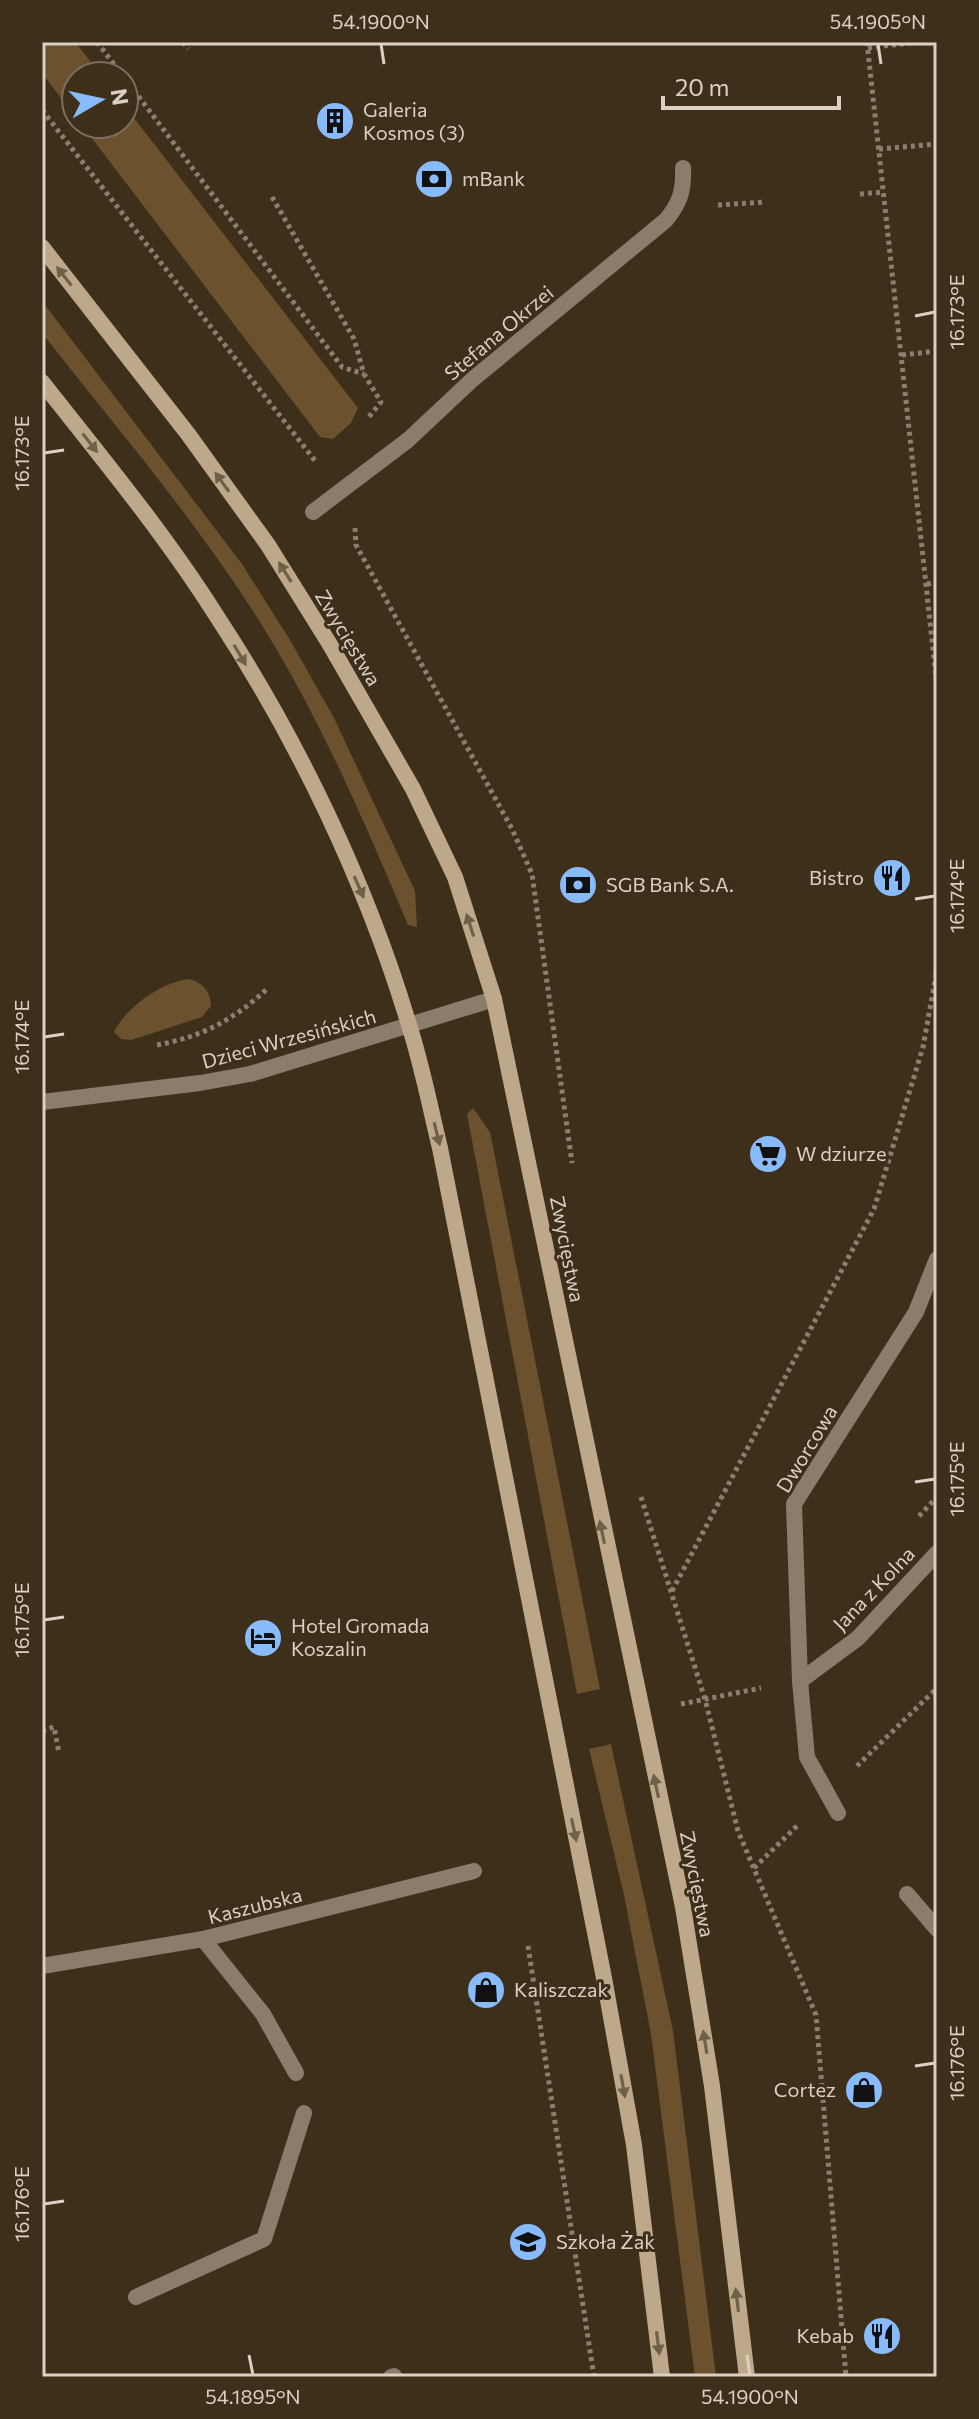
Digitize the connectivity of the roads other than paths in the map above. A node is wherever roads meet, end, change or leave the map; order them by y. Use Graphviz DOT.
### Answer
graph roads {
  1 [pos="683,168"];
  2 [pos="42,247"];
  3 [pos="42,382"];
  4 [pos="313,512"];
  5 [pos="494,999"];
  6 [pos="410,1026"];
  7 [pos="42,1102"];
  8 [pos="937,1259"];
  9 [pos="937,1553"];
  10 [pos="800,1681"];
  11 [pos="838,1813"];
  12 [pos="474,1871"];
  13 [pos="907,1894"];
  14 [pos="937,1929"];
  15 [pos="203,1939"];
  16 [pos="42,1966"];
  17 [pos="296,2073"];
  18 [pos="304,2113"];
  19 [pos="136,2297"];
  20 [pos="662,2377"];
  21 [pos="747,2377"];
  1 -- 4 [label="street, Stefana Okrzei"];
  5 -- 2 [label="street, Zwycięstwa, one-way"];
  3 -- 6 [label="street, one-way"];
  5 -- 6 [label="street, Dzieci Wrzesińskich"];
  21 -- 5 [label="street, Zwycięstwa, one-way"];
  6 -- 7 [label="street, Dzieci Wrzesińskich"];
  6 -- 20 [label="street, one-way"];
  8 -- 10 [label="street, Dworcowa"];
  9 -- 10 [label="street, Jana z Kolna"];
  10 -- 11 [label="street, Dworcowa"];
  12 -- 15 [label="street, Kaszubska"];
  13 -- 14 [label="street"];
  15 -- 16 [label="street, Kaszubska"];
  15 -- 17 [label="street"];
  18 -- 19 [label="street"];
}
